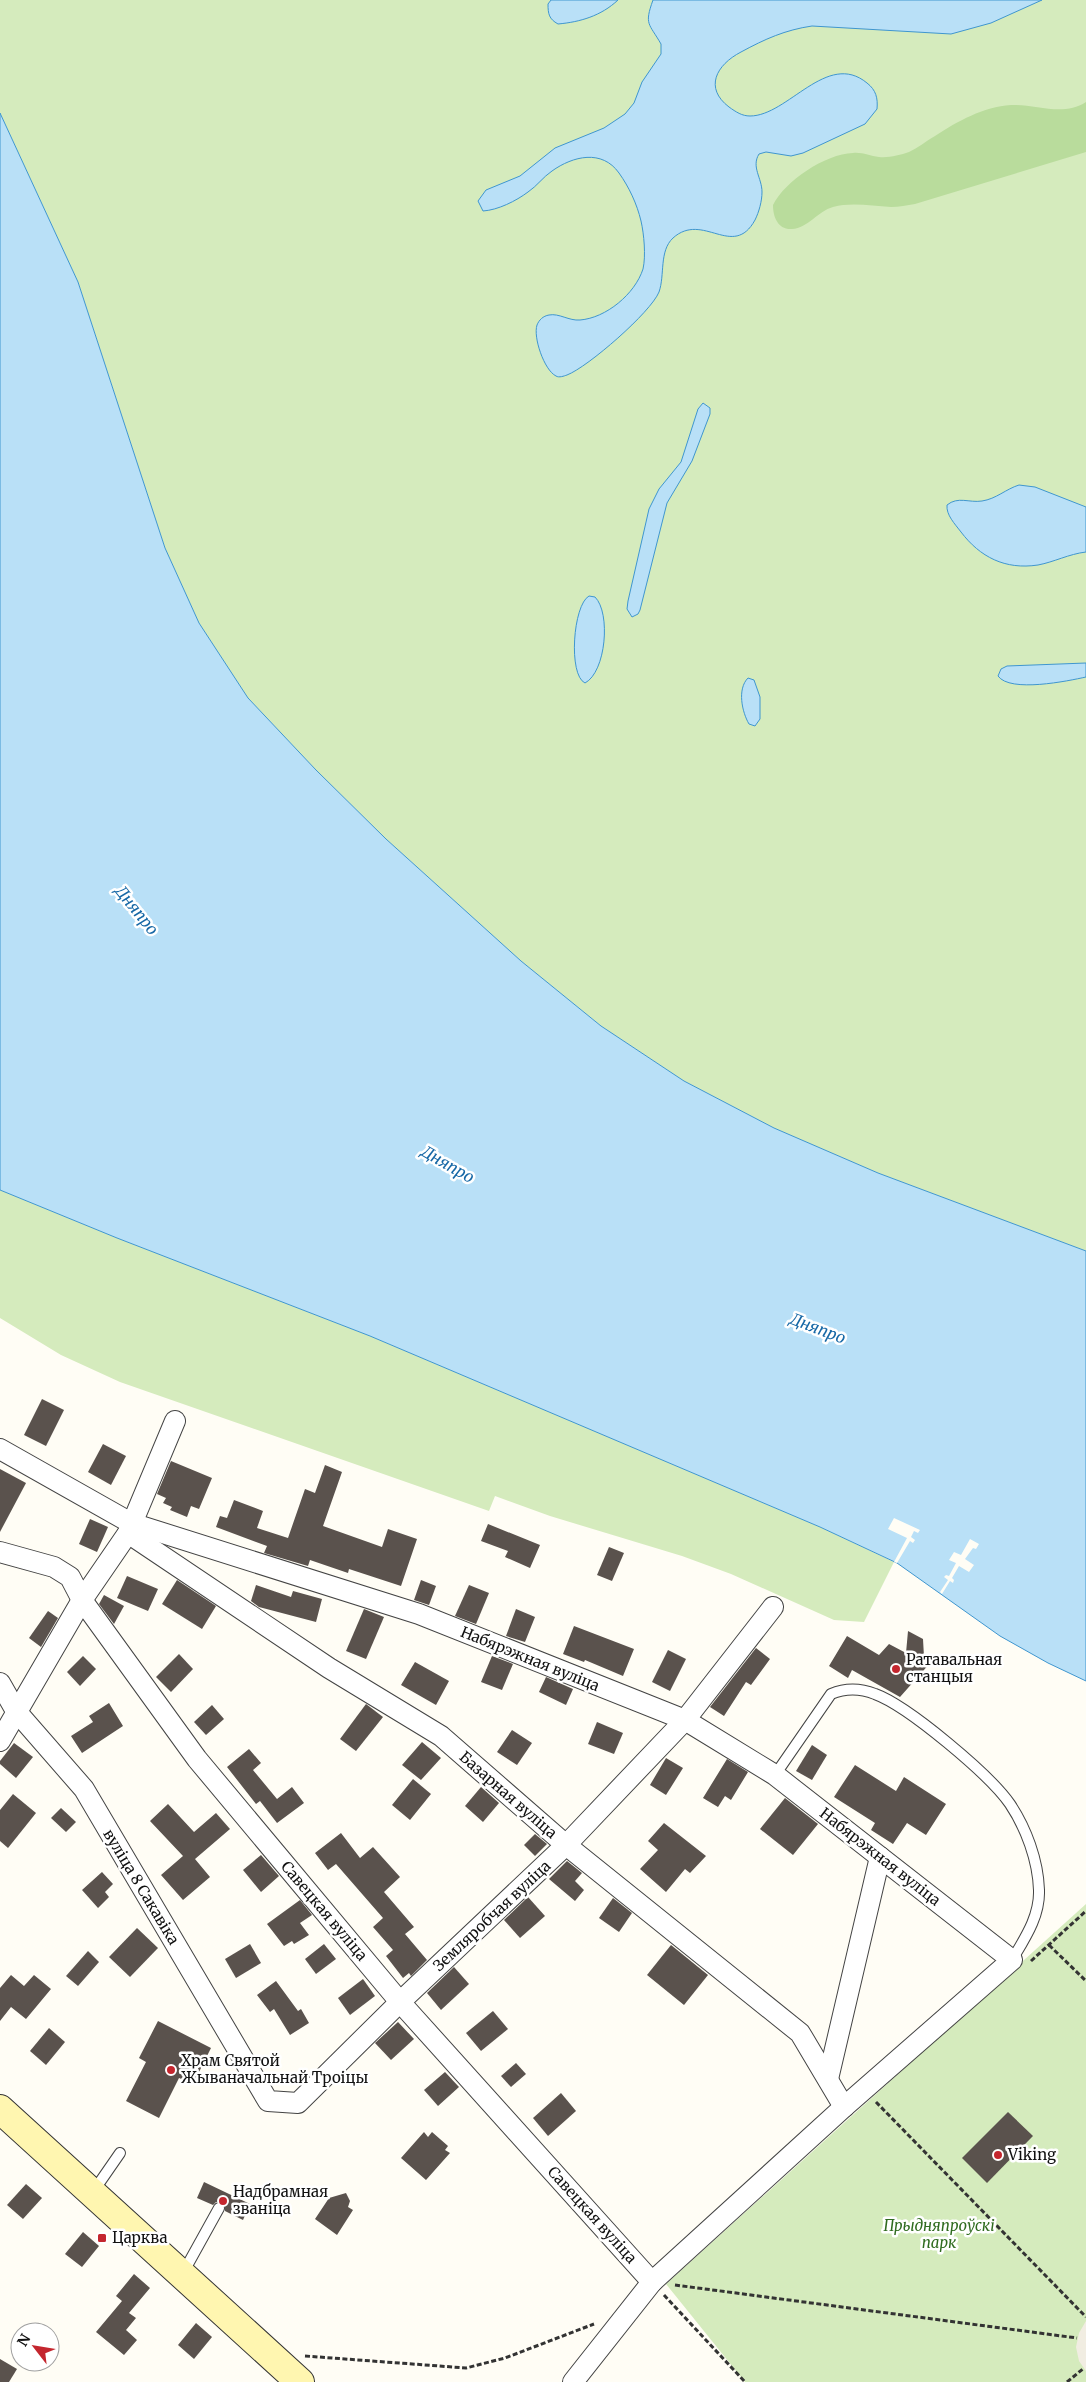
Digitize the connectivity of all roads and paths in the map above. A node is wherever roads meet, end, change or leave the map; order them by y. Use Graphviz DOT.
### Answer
graph roads {
  1 [pos="175,1421"];
  2 [pos="0,1450"];
  3 [pos="130,1528"];
  4 [pos="0,1552"];
  5 [pos="82,1600"];
  6 [pos="773,1607"];
  7 [pos="0,1683"];
  8 [pos="16,1711"];
  9 [pos="686,1720"];
  10 [pos="0,1741"];
  11 [pos="775,1775"];
  12 [pos="566,1845"];
  13 [pos="880,1857"];
  14 [pos="1049,1945"];
  15 [pos="1012,1960"];
  16 [pos="1086,1981"];
  17 [pos="400,2002"];
  18 [pos="828,2079"];
  19 [pos="268,2101"];
  20 [pos="875,2101"];
  21 [pos="844,2107"];
  22 [pos="0,2109"];
  23 [pos="120,2153"];
  24 [pos="92,2193"];
  25 [pos="219,2208"];
  26 [pos="182,2275"];
  27 [pos="652,2282"];
  28 [pos="1086,2317"];
  29 [pos="602,2320"];
  30 [pos="1077,2338"];
  31 [pos="268,2353"];
  32 [pos="1084,2368"];
  33 [pos="300,2382"];
  34 [pos="573,2382"];
  35 [pos="745,2382"];
  36 [pos="1066,2382"];
  1 -- 3 [label="street"];
  2 -- 3 [label="street, Набярэжная вуліца"];
  3 -- 5 [label="street"];
  3 -- 9 [label="street, Набярэжная вуліца"];
  3 -- 12 [label="street, Базарная вуліца"];
  4 -- 5 [label="street, Савецкая вуліца"];
  5 -- 8 [label="street"];
  5 -- 17 [label="street, Савецкая вуліца"];
  6 -- 9 [label="street, Земляробчая вуліца"];
  7 -- 8 [label="street, вуліца 8 Сакавіка"];
  8 -- 10 [label="street"];
  8 -- 19 [label="street, вуліца 8 Сакавіка"];
  9 -- 11 [label="street, Набярэжная вуліца"];
  9 -- 12 [label="street, Земляробчая вуліца"];
  11 -- 13 [label="street, Набярэжная вуліца"];
  11 -- 15 [label="lane"];
  12 -- 17 [label="street, Земляробчая вуліца"];
  12 -- 18 [label="street, Базарная вуліца"];
  13 -- 15 [label="street, Набярэжная вуліца"];
  13 -- 18 [label="street"];
  14 -- 16 [label="path"];
  15 -- 21 [label="street"];
  17 -- 19 [label="street, Земляробчая вуліца"];
  17 -- 27 [label="street, Савецкая вуліца"];
  18 -- 21 [label="street, Базарная вуліца"];
  20 -- 28 [label="path"];
  21 -- 27 [label="street"];
  22 -- 24 [label="main road"];
  23 -- 24 [label="lane"];
  24 -- 26 [label="main road"];
  25 -- 26 [label="lane"];
  26 -- 31 [label="main road"];
  27 -- 30 [label="path"];
  27 -- 34 [label="street"];
  27 -- 35 [label="path"];
  29 -- 31 [label="path"];
  31 -- 33 [label="main road"];
  32 -- 36 [label="path"];
}
